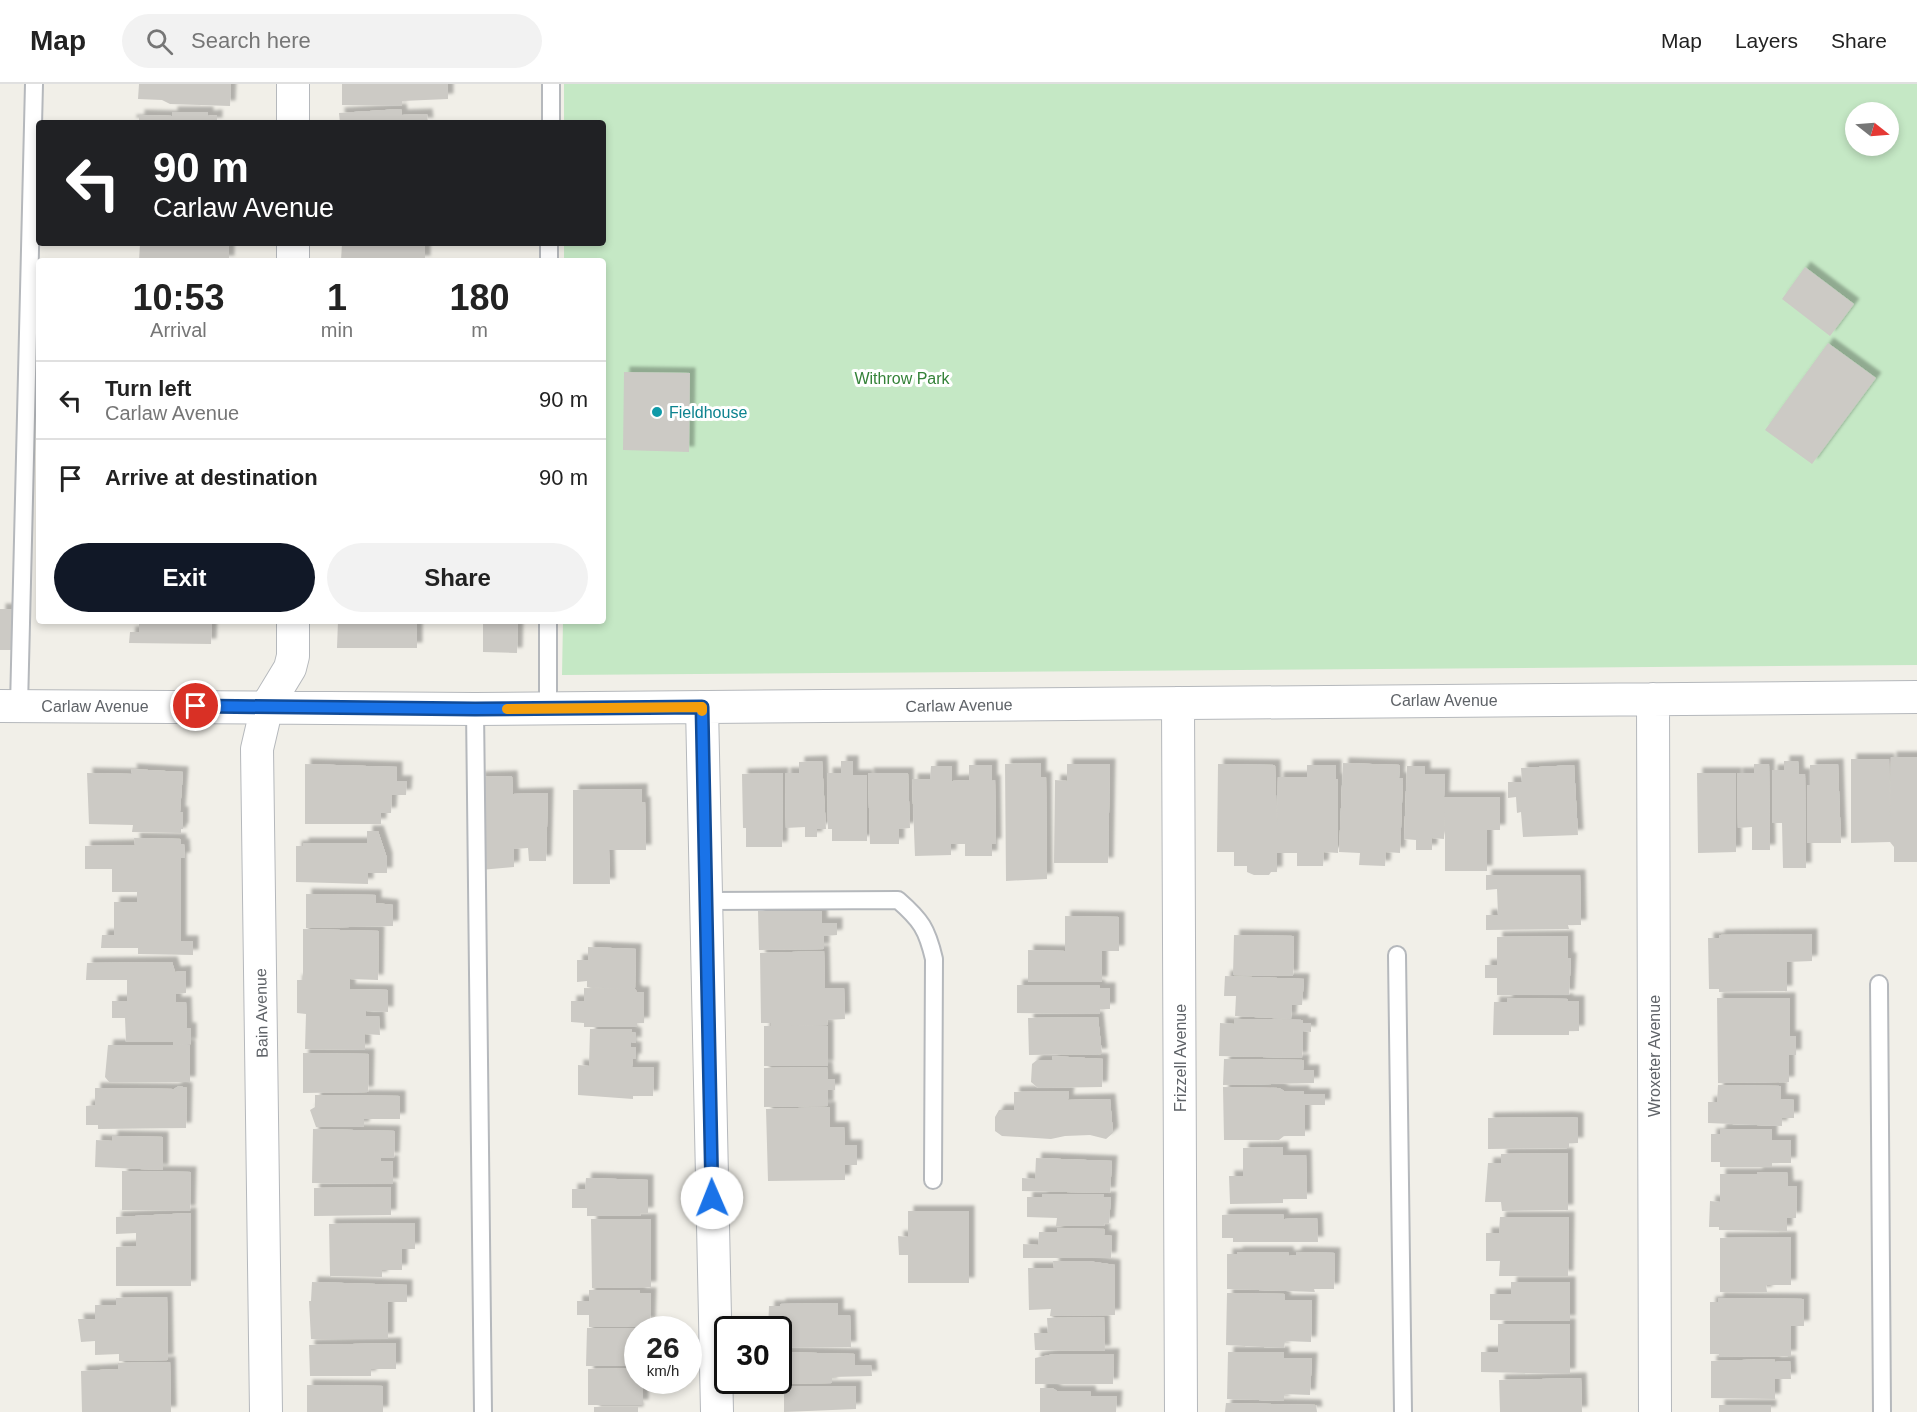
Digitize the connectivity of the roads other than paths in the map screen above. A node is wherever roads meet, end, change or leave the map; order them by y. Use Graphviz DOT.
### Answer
graph roads {
  1 [pos="34,84"];
  2 [pos="293,84"];
  3 [pos="551,84"];
  4 [pos="293,120"];
  5 [pos="551,120"];
  6 [pos="293,624"];
  7 [pos="548,624"];
  8 [pos="1917,697"];
  9 [pos="1653,699"];
  10 [pos="1178,703"];
  11 [pos="10,706"];
  12 [pos="267,706"];
  13 [pos="702,707"];
  14 [pos="548,708"];
  15 [pos="475,709"];
  16 [pos="706,901"];
  17 [pos="1397,955"];
  18 [pos="1879,984"];
  19 [pos="933,1180"];
  20 [pos="266,1412"];
  21 [pos="483,1412"];
  22 [pos="717,1412"];
  23 [pos="1181,1412"];
  24 [pos="1403,1412"];
  25 [pos="1655,1412"];
  26 [pos="1882,1412"];
  1 -- 11 [label="lane"];
  2 -- 4 [label="street"];
  3 -- 5 [label="lane"];
  6 -- 12 [label="street, Bain Avenue"];
  7 -- 14 [label="lane"];
  8 -- 9 [label="street, Carlaw Avenue"];
  9 -- 10 [label="street, Carlaw Avenue"];
  9 -- 25 [label="street, Wroxeter Avenue"];
  10 -- 13 [label="street, Carlaw Avenue"];
  10 -- 23 [label="street, Frizzell Avenue"];
  11 -- 12 [label="street, Carlaw Avenue"];
  12 -- 15 [label="street, Carlaw Avenue"];
  12 -- 20 [label="street, Bain Avenue"];
  13 -- 14 [label="street, Carlaw Avenue"];
  13 -- 16 [label="street"];
  14 -- 15 [label="street, Carlaw Avenue"];
  15 -- 21 [label="lane"];
  16 -- 19 [label="lane"];
  16 -- 22 [label="street"];
  17 -- 24 [label="lane"];
  18 -- 26 [label="lane"];
}
